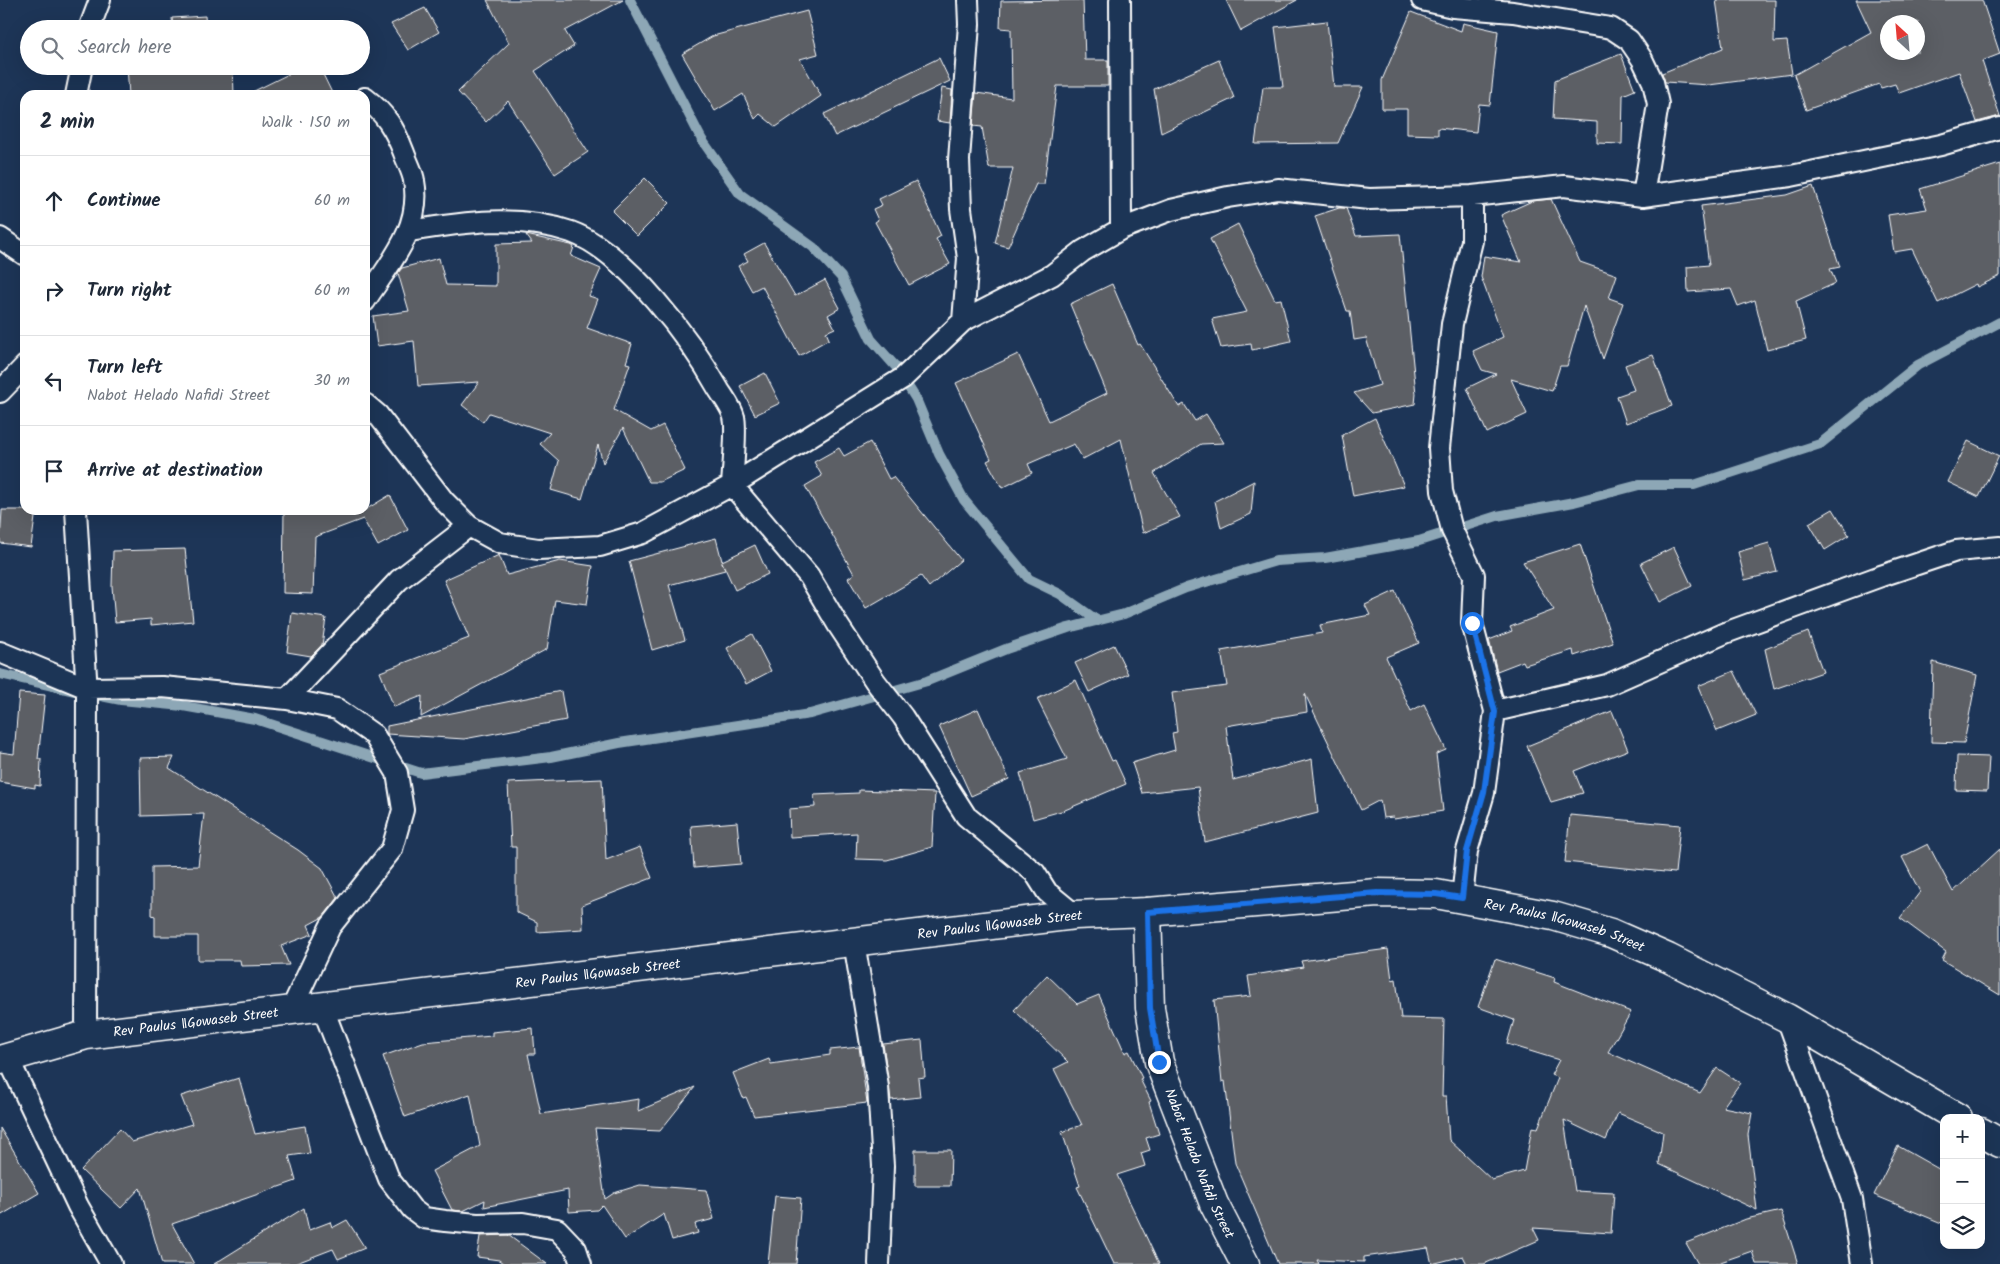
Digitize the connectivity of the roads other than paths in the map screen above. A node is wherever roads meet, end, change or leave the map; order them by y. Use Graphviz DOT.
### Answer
graph roads {
  1 [pos="100,0"];
  2 [pos="968,0"];
  3 [pos="1120,0"];
  4 [pos="1422,0"];
  5 [pos="1447,3"];
  6 [pos="93,20"];
  7 [pos="80,75"];
  8 [pos="77,90"];
  9 [pos="370,102"];
  10 [pos="2000,128"];
  11 [pos="1472,196"];
  12 [pos="1643,196"];
  13 [pos="1122,229"];
  14 [pos="410,231"];
  15 [pos="0,238"];
  16 [pos="20,252"];
  17 [pos="370,293"];
  18 [pos="963,321"];
  19 [pos="20,371"];
  20 [pos="0,392"];
  21 [pos="370,408"];
  22 [pos="732,485"];
  23 [pos="76,515"];
  24 [pos="469,526"];
  25 [pos="2000,547"];
  26 [pos="0,652"];
  27 [pos="87,688"];
  28 [pos="286,699"];
  29 [pos="1495,712"];
  30 [pos="1462,898"];
  31 [pos="1148,912"];
  32 [pos="1075,915"];
  33 [pos="854,942"];
  34 [pos="322,1006"];
  35 [pos="291,1010"];
  36 [pos="1786,1018"];
  37 [pos="86,1035"];
  38 [pos="4,1059"];
  39 [pos="1951,1114"];
  40 [pos="1985,1134"];
  41 [pos="2000,1142"];
  42 [pos="110,1264"];
  43 [pos="581,1264"];
  44 [pos="879,1264"];
  45 [pos="1245,1264"];
  46 [pos="1862,1264"];
  1 -- 6 [label="lane"];
  2 -- 18 [label="lane"];
  3 -- 13 [label="lane"];
  4 -- 5 [label="lane"];
  5 -- 12 [label="lane"];
  7 -- 8 [label="lane"];
  9 -- 14 [label="lane"];
  10 -- 12 [label="lane"];
  11 -- 12 [label="lane"];
  11 -- 13 [label="lane"];
  11 -- 29 [label="lane"];
  13 -- 18 [label="lane"];
  14 -- 17 [label="lane"];
  14 -- 22 [label="lane"];
  15 -- 16 [label="lane"];
  18 -- 22 [label="lane"];
  19 -- 20 [label="lane"];
  21 -- 24 [label="lane"];
  22 -- 24 [label="lane"];
  22 -- 32 [label="lane"];
  23 -- 27 [label="lane"];
  24 -- 28 [label="lane"];
  25 -- 29 [label="lane"];
  26 -- 27 [label="lane"];
  27 -- 28 [label="lane"];
  27 -- 37 [label="lane"];
  28 -- 35 [label="lane"];
  29 -- 30 [label="lane"];
  30 -- 31 [label="street, Rev Paulus ǁGowaseb Street"];
  30 -- 36 [label="street, Rev Paulus ǁGowaseb Street"];
  31 -- 32 [label="street, Rev Paulus ǁGowaseb Street"];
  31 -- 45 [label="street, Nabot Helado Nafidi Street"];
  32 -- 33 [label="street, Rev Paulus ǁGowaseb Street"];
  33 -- 34 [label="street, Rev Paulus ǁGowaseb Street"];
  33 -- 44 [label="lane"];
  34 -- 35 [label="street, Rev Paulus ǁGowaseb Street"];
  34 -- 43 [label="lane"];
  35 -- 37 [label="street, Rev Paulus ǁGowaseb Street"];
  36 -- 39 [label="street, Rev Paulus ǁGowaseb Street"];
  36 -- 46 [label="lane"];
  37 -- 38 [label="street, Rev Paulus ǁGowaseb Street"];
  38 -- 42 [label="lane"];
  40 -- 41 [label="street"];
}
